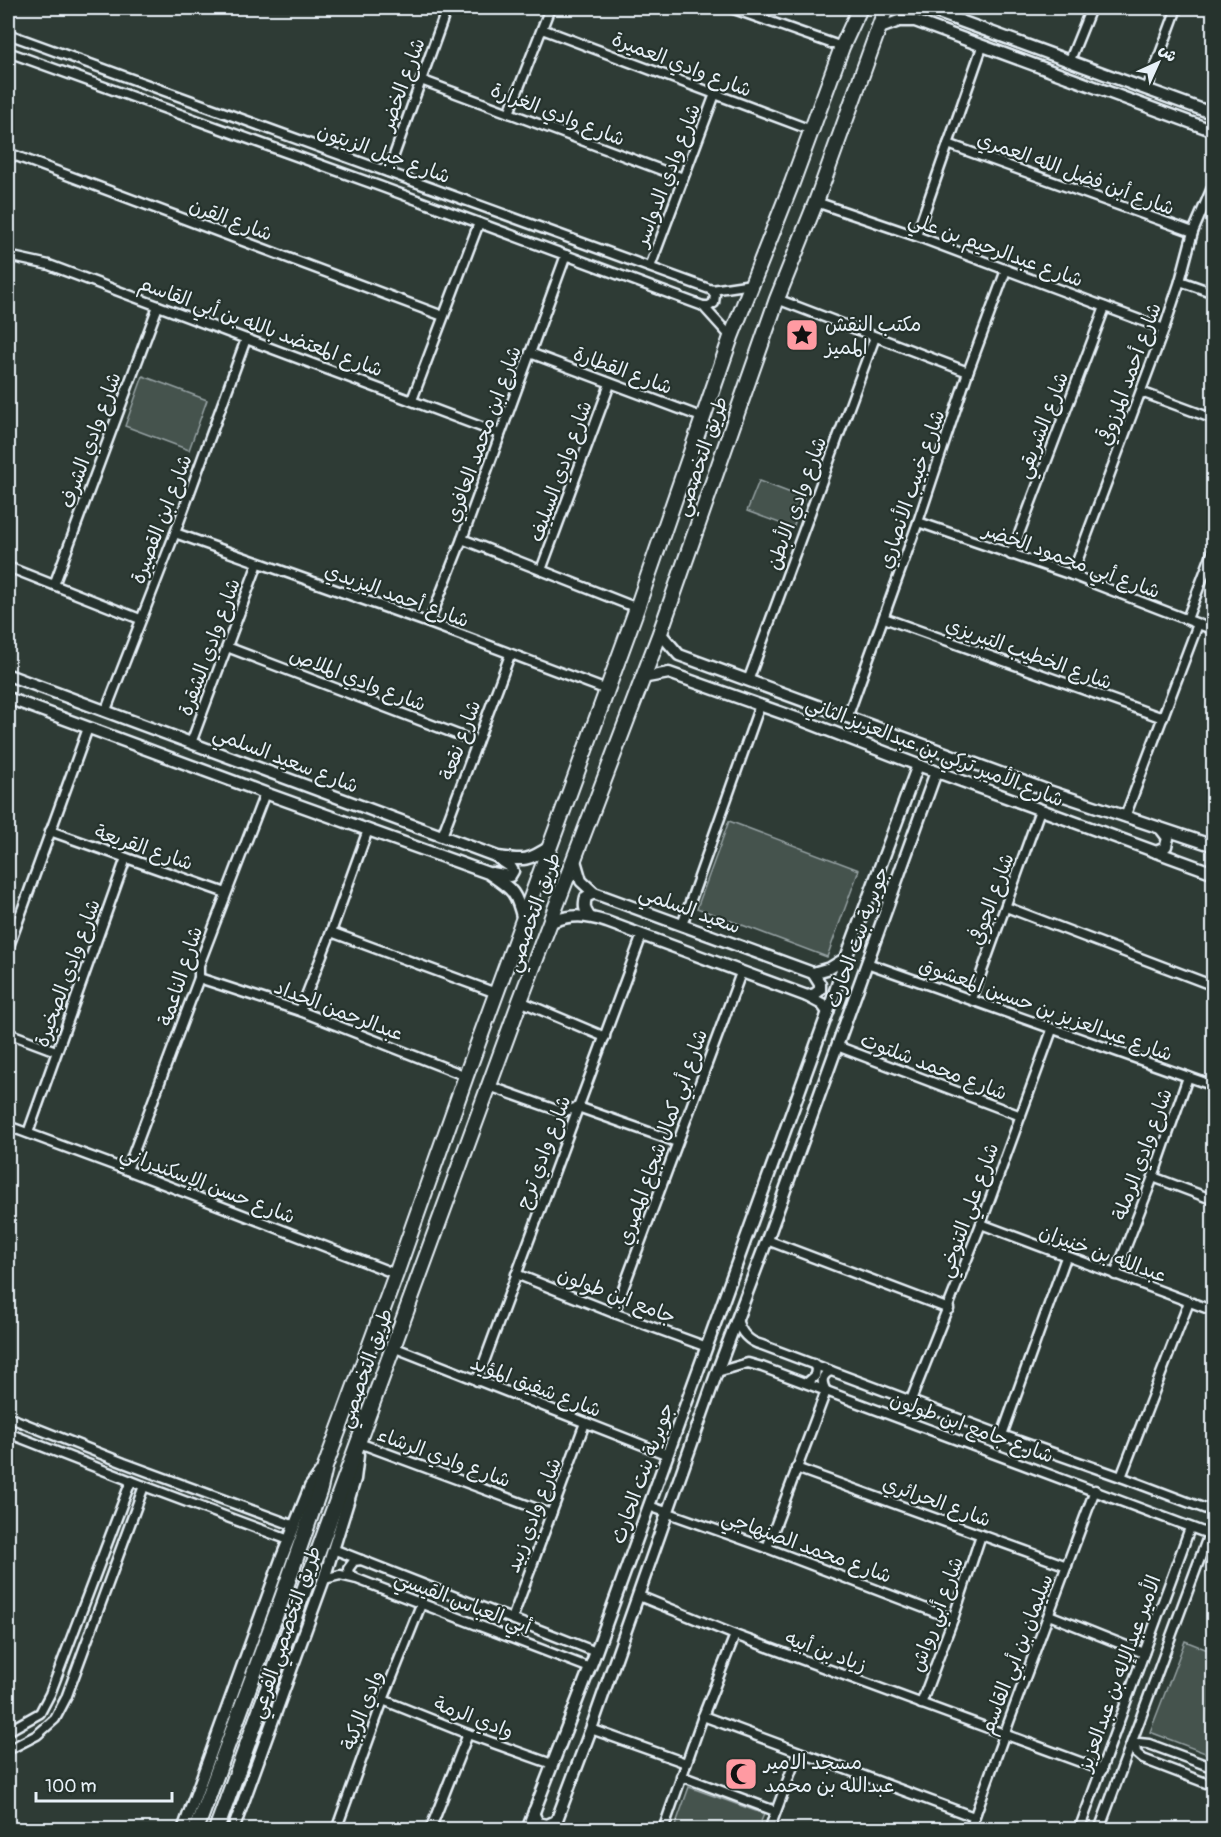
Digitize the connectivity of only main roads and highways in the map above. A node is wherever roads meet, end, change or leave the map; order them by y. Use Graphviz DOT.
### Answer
graph roads {
  1 [pos="860,8"];
  2 [pos="886,8"];
  3 [pos="196,1830"];
  4 [pos="216,1830"];
  1 -- 3 [label="main road, طريق التخصصي"];
  2 -- 4 [label="main road, طريق التخصصي"];
}
